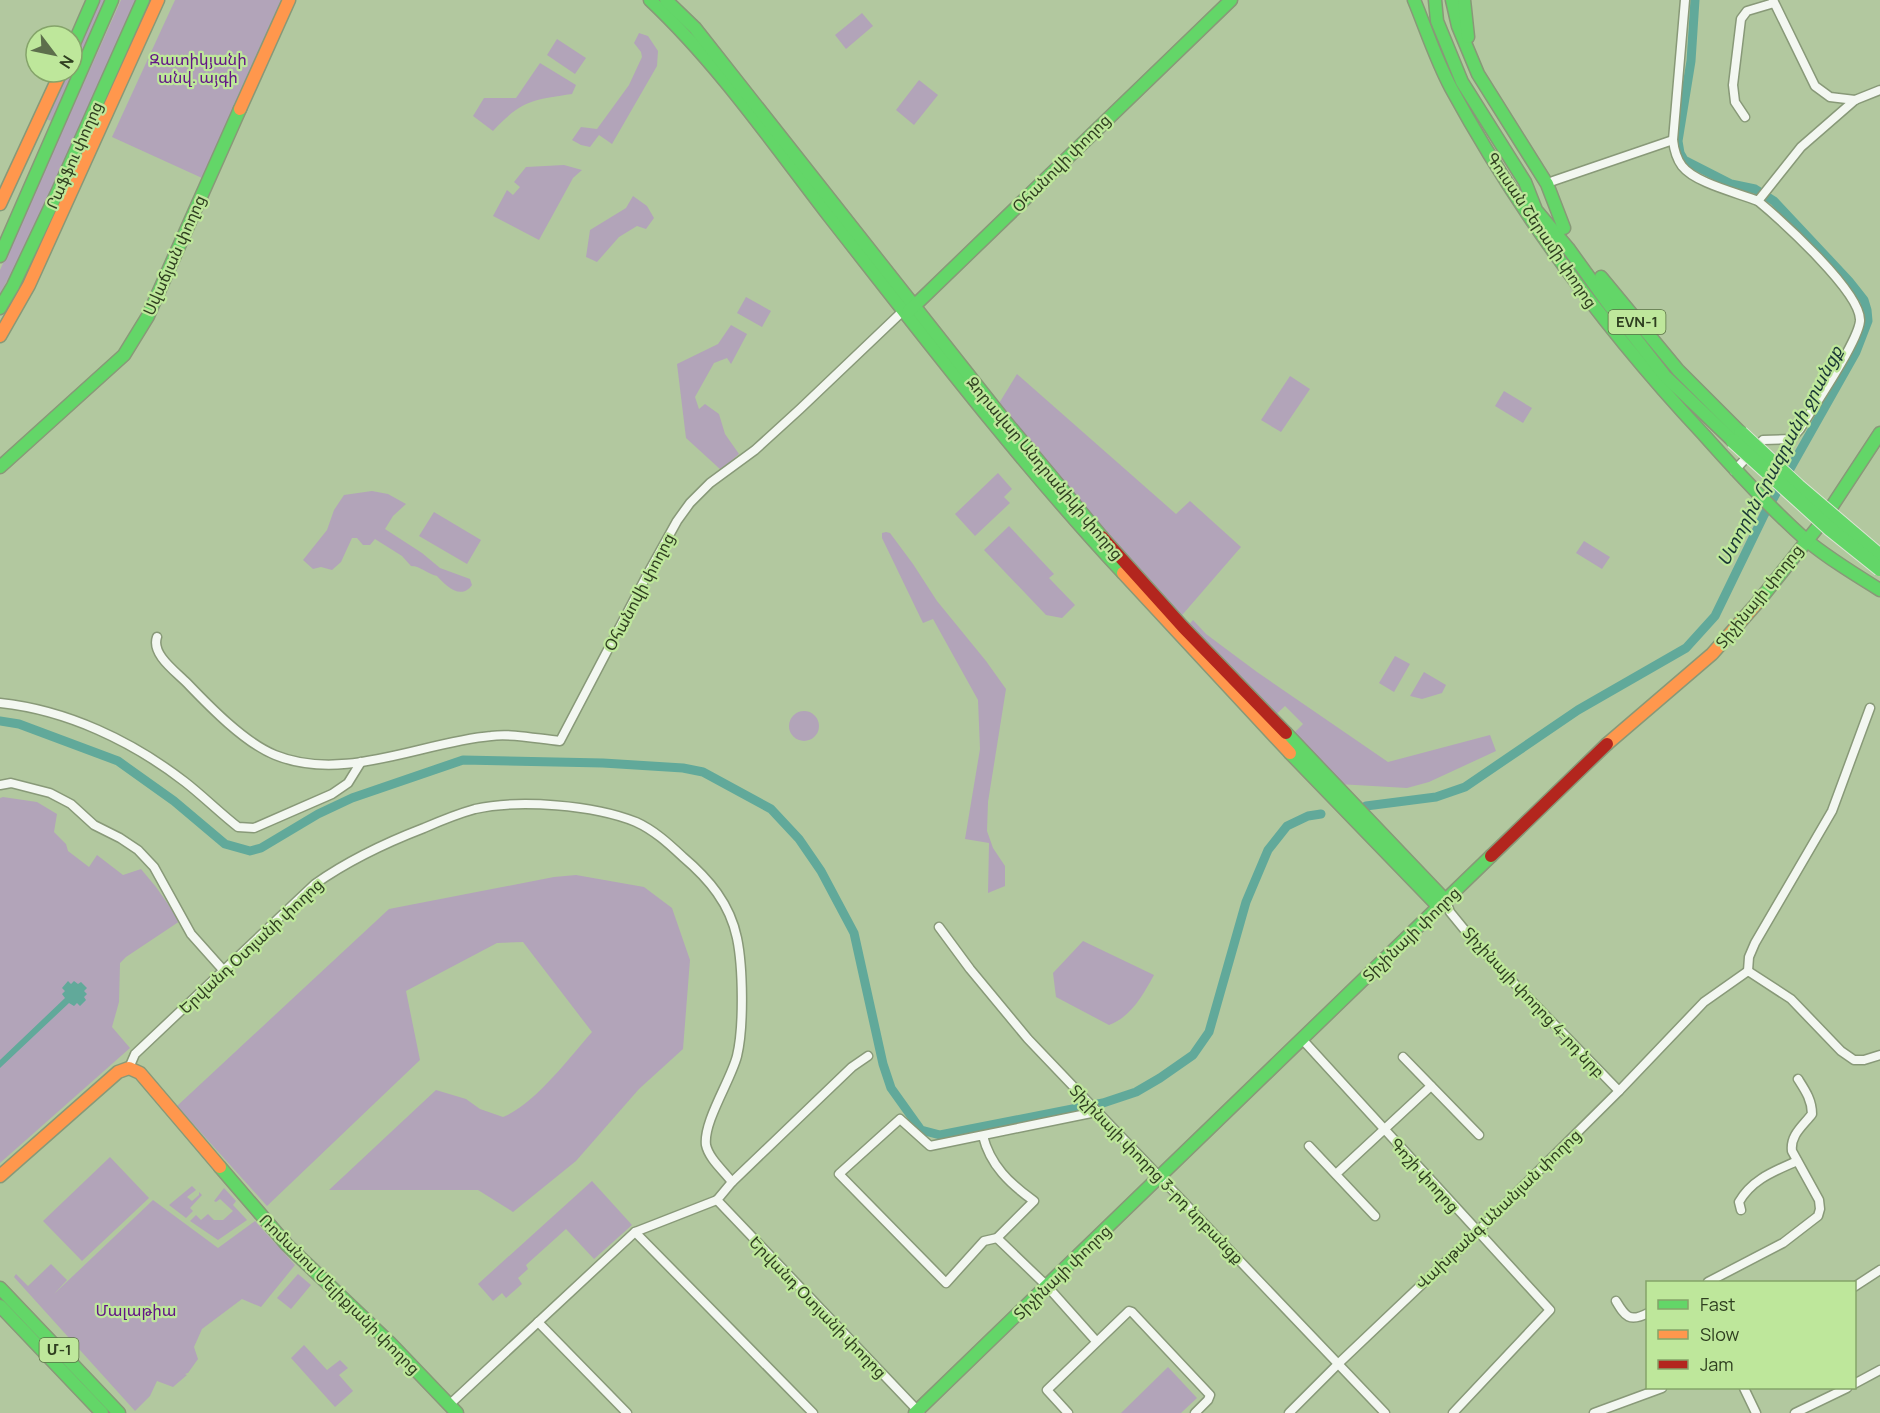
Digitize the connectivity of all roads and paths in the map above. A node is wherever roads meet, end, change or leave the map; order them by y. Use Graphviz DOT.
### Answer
graph roads {
  1 [pos="93,0"];
  2 [pos="112,0"];
  3 [pos="143,0"];
  4 [pos="158,0"];
  5 [pos="289,0"];
  6 [pos="650,0"];
  7 [pos="666,0"];
  8 [pos="1224,0"];
  9 [pos="1231,0"];
  10 [pos="1414,0"];
  11 [pos="1684,0"];
  12 [pos="1774,1"];
  13 [pos="1460,2"];
  14 [pos="1433,3"];
  15 [pos="82,24"];
  16 [pos="55,84"];
  17 [pos="1880,90"];
  18 [pos="1855,100"];
  19 [pos="1745,117"];
  20 [pos="1673,140"];
  21 [pos="1553,181"];
  22 [pos="1521,196"];
  23 [pos="1760,199"];
  24 [pos="0,204"];
  25 [pos="1536,210"];
  26 [pos="1564,228"];
  27 [pos="0,256"];
  28 [pos="0,308"];
  29 [pos="909,309"];
  30 [pos="0,336"];
  31 [pos="1880,432"];
  32 [pos="1737,437"];
  33 [pos="0,467"];
  34 [pos="1734,471"];
  35 [pos="1806,539"];
  36 [pos="1880,556"];
  37 [pos="1880,569"];
  38 [pos="1880,590"];
  39 [pos="157,637"];
  40 [pos="0,703"];
  41 [pos="1870,708"];
  42 [pos="361,762"];
  43 [pos="0,785"];
  44 [pos="1445,907"];
  45 [pos="939,927"];
  46 [pos="224,971"];
  47 [pos="1748,971"];
  48 [pos="1301,1038"];
  49 [pos="1880,1055"];
  50 [pos="868,1056"];
  51 [pos="1403,1057"];
  52 [pos="129,1068"];
  53 [pos="1798,1079"];
  54 [pos="1431,1086"];
  55 [pos="1619,1091"];
  56 [pos="1096,1112"];
  57 [pos="1383,1129"];
  58 [pos="1479,1135"];
  59 [pos="983,1136"];
  60 [pos="1309,1146"];
  61 [pos="1797,1161"];
  62 [pos="1336,1174"];
  63 [pos="0,1176"];
  64 [pos="1159,1177"];
  65 [pos="732,1182"];
  66 [pos="717,1200"];
  67 [pos="1741,1210"];
  68 [pos="1375,1216"];
  69 [pos="635,1232"];
  70 [pos="1477,1232"];
  71 [pos="998,1238"];
  72 [pos="1880,1270"];
  73 [pos="1710,1281"];
  74 [pos="1047,1286"];
  75 [pos="1856,1286"];
  76 [pos="0,1288"];
  77 [pos="1616,1301"];
  78 [pos="0,1306"];
  79 [pos="1646,1314"];
  80 [pos="538,1322"];
  81 [pos="1096,1341"];
  82 [pos="1339,1363"];
  83 [pos="1880,1370"];
  84 [pos="1856,1383"];
  85 [pos="1659,1389"];
  86 [pos="1744,1389"];
  87 [pos="1844,1389"];
  88 [pos="453,1409"];
  89 [pos="917,1412"];
  90 [pos="102,1413"];
  91 [pos="119,1413"];
  92 [pos="627,1413"];
  93 [pos="813,1413"];
  94 [pos="1068,1413"];
  95 [pos="1195,1413"];
  96 [pos="1289,1413"];
  97 [pos="1385,1413"];
  98 [pos="1453,1413"];
  99 [pos="1594,1413"];
  100 [pos="1756,1413"];
  101 [pos="1796,1413"];
  1 -- 15 [label="main road"];
  2 -- 27 [label="main road, Րաֆֆու փողոց"];
  3 -- 28 [label="main road, Րաֆֆու փողոց"];
  4 -- 30 [label="main road"];
  5 -- 33 [label="main road, Սվաճյան փողոց"];
  6 -- 29 [label="main road, Զորավար Անդրանիկի փողոց"];
  7 -- 29 [label="main road, Զորավար Անդրանիկի փողոց"];
  8 -- 29 [label="main road, Օհանովի փողոց"];
  9 -- 29 [label="main road, Օհանովի փողոց"];
  10 -- 22 [label="main road, Գուսան Շերամի փողոց"];
  11 -- 20 [label="street"];
  12 -- 18 [label="street"];
  12 -- 19 [label="street"];
  13 -- 26 [label="main road"];
  14 -- 25 [label="main road"];
  16 -- 24 [label="main road"];
  17 -- 18 [label="street"];
  18 -- 23 [label="street"];
  20 -- 21 [label="street"];
  20 -- 23 [label="street"];
  22 -- 25 [label="main road"];
  22 -- 34 [label="main road, Գուսան Շերամի փողոց"];
  23 -- 34 [label="street"];
  25 -- 26 [label="main road, EVN-1"];
  25 -- 32 [label="main road, EVN-1"];
  26 -- 32 [label="main road, EVN-1"];
  29 -- 42 [label="street, Օհանովի փողոց"];
  29 -- 44 [label="main road, Զորավար Անդրանիկի փողոց"];
  31 -- 35 [label="main road, Տիչինայի փողոց"];
  32 -- 36 [label="main road, EVN-1, bridge"];
  32 -- 37 [label="main road, EVN-1, bridge"];
  34 -- 35 [label="main road, Գուսան Շերամի փողոց"];
  35 -- 38 [label="main road, Գուսան Շերամի փողոց"];
  35 -- 44 [label="main road, Տիչինայի փողոց"];
  39 -- 42 [label="street, Օհանովի փողոց"];
  40 -- 42 [label="street"];
  41 -- 47 [label="street"];
  43 -- 46 [label="street"];
  44 -- 48 [label="main road, Տիչինայի փողոց"];
  44 -- 55 [label="street, Տիչինայի փողոց 4-րդ նրբ"];
  45 -- 56 [label="street, Տիչինայի փողոց 3-րդ նրբանցք"];
  46 -- 52 [label="street, Երվանդ Օտյանի փողոց"];
  46 -- 65 [label="street, Երվանդ Օտյանի փողոց"];
  47 -- 49 [label="street"];
  47 -- 55 [label="street, Վախթանգ Անանյան փողոց"];
  48 -- 57 [label="street, Գոշի փողոց"];
  48 -- 64 [label="main road, Տիչինայի փողոց"];
  50 -- 65 [label="street"];
  51 -- 54 [label="street"];
  52 -- 63 [label="main road, Երվանդ Օտյանի փողոց"];
  52 -- 88 [label="main road, Ռոմանոս Մելիքյանի փողոց"];
  53 -- 61 [label="street"];
  54 -- 57 [label="street"];
  54 -- 58 [label="street"];
  55 -- 70 [label="street, Վախթանգ Անանյան փողոց"];
  56 -- 59 [label="street"];
  56 -- 64 [label="street, Տիչինայի փողոց 3-րդ նրբանցք"];
  57 -- 62 [label="street"];
  57 -- 70 [label="street, Գոշի փողոց"];
  59 -- 71 [label="street"];
  59 -- 71 [label="street"];
  60 -- 62 [label="street"];
  61 -- 67 [label="street"];
  61 -- 73 [label="street"];
  62 -- 68 [label="street"];
  64 -- 74 [label="main road, Տիչինայի փողոց"];
  64 -- 82 [label="street, Տիչինայի փողոց 3-րդ նրբանցք"];
  65 -- 66 [label="street"];
  66 -- 69 [label="street"];
  66 -- 89 [label="street, Երվանդ Օտյանի փողոց"];
  69 -- 80 [label="street"];
  69 -- 93 [label="street"];
  70 -- 82 [label="street, Վախթանգ Անանյան փողոց"];
  70 -- 98 [label="street, Գոշի փողոց"];
  71 -- 74 [label="street"];
  72 -- 75 [label="street"];
  74 -- 81 [label="street"];
  74 -- 89 [label="main road, Տիչինայի փողոց"];
  76 -- 91 [label="main road, Մ-1"];
  77 -- 79 [label="street"];
  78 -- 90 [label="main road, Մ-1"];
  80 -- 88 [label="street"];
  80 -- 92 [label="street"];
  81 -- 94 [label="street"];
  81 -- 95 [label="street"];
  82 -- 96 [label="street, Վախթանգ Անանյան փողոց"];
  82 -- 97 [label="street, Տիչինայի փողոց 3-րդ նրբանցք"];
  83 -- 84 [label="street"];
  85 -- 99 [label="street"];
  86 -- 100 [label="street"];
  87 -- 101 [label="street"];
}
